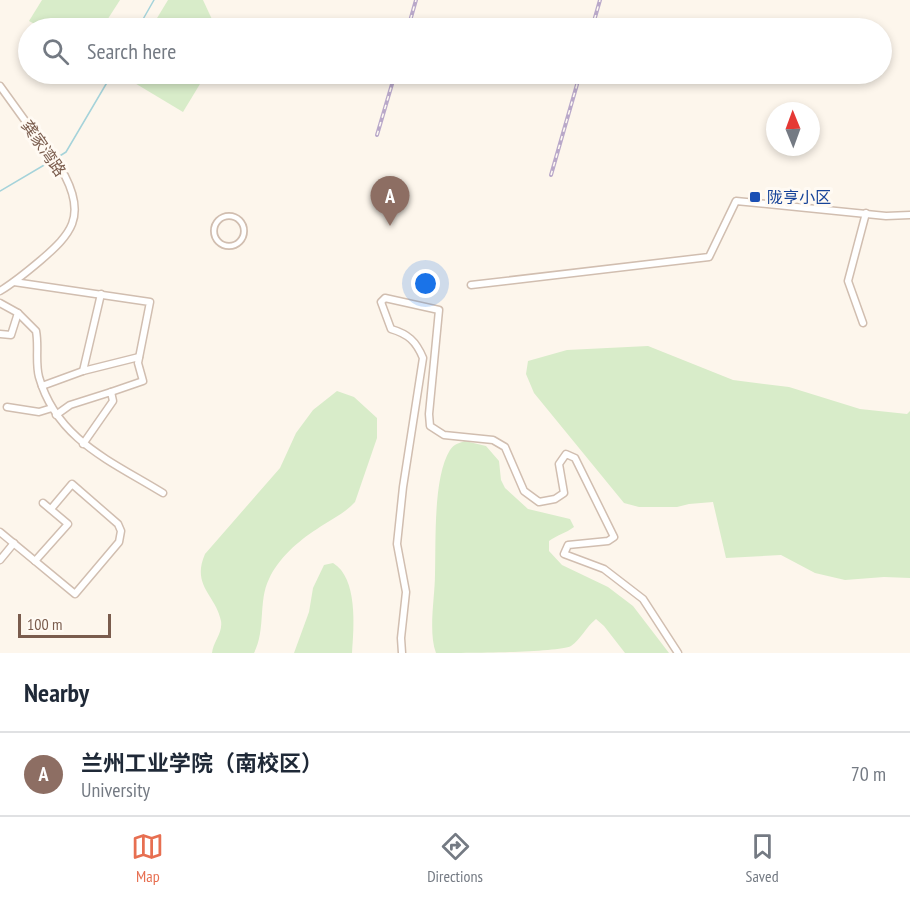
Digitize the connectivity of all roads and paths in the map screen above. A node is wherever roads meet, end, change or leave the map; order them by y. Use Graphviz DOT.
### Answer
graph roads {
  1 [pos="0,86"];
  2 [pos="866,213"];
  3 [pos="910,215"];
  4 [pos="217,239"];
  5 [pos="13,282"];
  6 [pos="471,285"];
  7 [pos="0,291"];
  8 [pos="101,294"];
  9 [pos="0,303"];
  10 [pos="18,313"];
  11 [pos="863,323"];
  12 [pos="0,334"];
  13 [pos="139,357"];
  14 [pos="83,371"];
  15 [pos="42,386"];
  16 [pos="111,392"];
  17 [pos="7,407"];
  18 [pos="52,408"];
  19 [pos="56,415"];
  20 [pos="83,444"];
  21 [pos="163,493"];
  22 [pos="43,503"];
  23 [pos="51,509"];
  24 [pos="0,532"];
  25 [pos="14,543"];
  26 [pos="0,560"];
  27 [pos="35,561"];
  28 [pos="402,653"];
  29 [pos="678,653"];
  1 -- 5 [label="street, 龚家湾路"];
  2 -- 3 [label="street"];
  2 -- 6 [label="street"];
  2 -- 11 [label="street"];
  4 -- 4 [label="street"];
  5 -- 7 [label="street, 龚家湾路"];
  5 -- 8 [label="street"];
  8 -- 13 [label="street"];
  8 -- 14 [label="street"];
  9 -- 10 [label="street"];
  10 -- 12 [label="street"];
  10 -- 15 [label="street"];
  13 -- 14 [label="street"];
  13 -- 16 [label="street"];
  14 -- 15 [label="street"];
  15 -- 18 [label="street"];
  16 -- 19 [label="street"];
  16 -- 20 [label="street"];
  17 -- 18 [label="street"];
  18 -- 19 [label="street"];
  19 -- 20 [label="street"];
  20 -- 21 [label="street"];
  22 -- 23 [label="street"];
  23 -- 27 [label="street"];
  23 -- 27 [label="street"];
  24 -- 25 [label="street"];
  25 -- 26 [label="street"];
  25 -- 27 [label="street"];
  28 -- 29 [label="street"];
}
